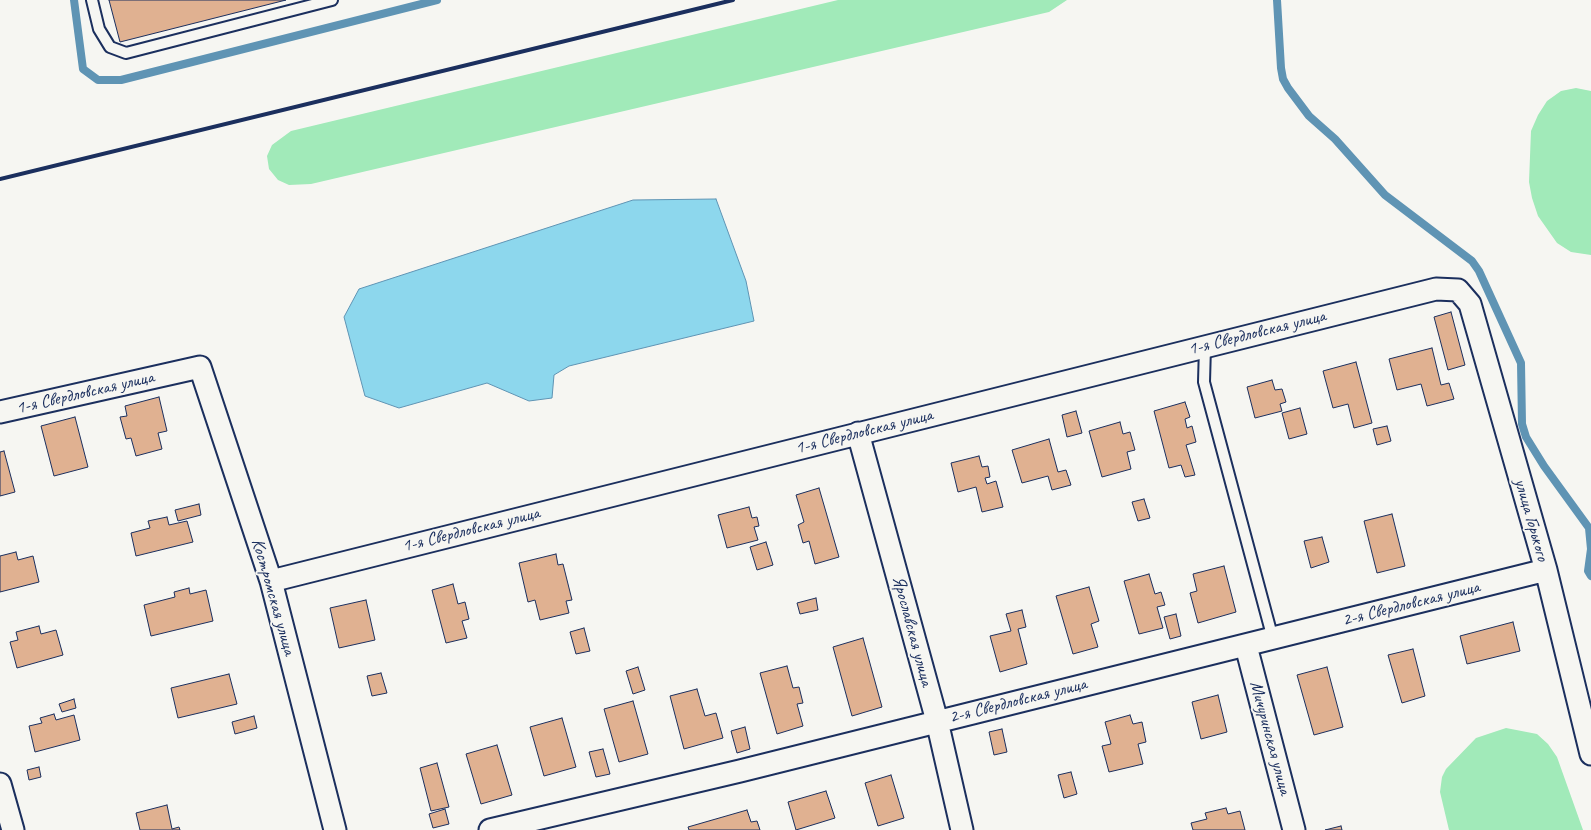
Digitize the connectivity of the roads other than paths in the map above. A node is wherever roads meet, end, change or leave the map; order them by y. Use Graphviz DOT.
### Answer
graph roads {
  1 [pos="92,0"];
  2 [pos="332,0"];
  3 [pos="1458,290"];
  4 [pos="1206,346"];
  5 [pos="200,366"];
  6 [pos="0,412"];
  7 [pos="858,433"];
  8 [pos="1546,570"];
  9 [pos="271,580"];
  10 [pos="1273,639"];
  11 [pos="1246,646"];
  12 [pos="937,721"];
  13 [pos="1591,754"];
  14 [pos="0,784"];
  15 [pos="13,830"];
  16 [pos="335,830"];
  17 [pos="490,830"];
  18 [pos="962,830"];
  19 [pos="1294,830"];
  1 -- 2 [label="lane"];
  3 -- 4 [label="street, 1-я Свердловская улица"];
  3 -- 8 [label="street, улица Горького"];
  4 -- 7 [label="street, 1-я Свердловская улица"];
  4 -- 10 [label="lane"];
  5 -- 6 [label="street, 1-я Свердловская улица"];
  5 -- 9 [label="street, Костромская улица"];
  7 -- 9 [label="street, 1-я Свердловская улица"];
  7 -- 12 [label="street, Ярославская улица"];
  8 -- 10 [label="street, 2-я Свердловская улица"];
  8 -- 13 [label="street, улица Горького"];
  9 -- 16 [label="street, Костромская улица"];
  10 -- 11 [label="street, 2-я Свердловская улица"];
  11 -- 12 [label="street, 2-я Свердловская улица"];
  11 -- 19 [label="street, Мичуринская улица"];
  12 -- 17 [label="street, 2-я Свердловская улица"];
  12 -- 18 [label="street, Ярославская улица"];
  14 -- 15 [label="street"];
}
